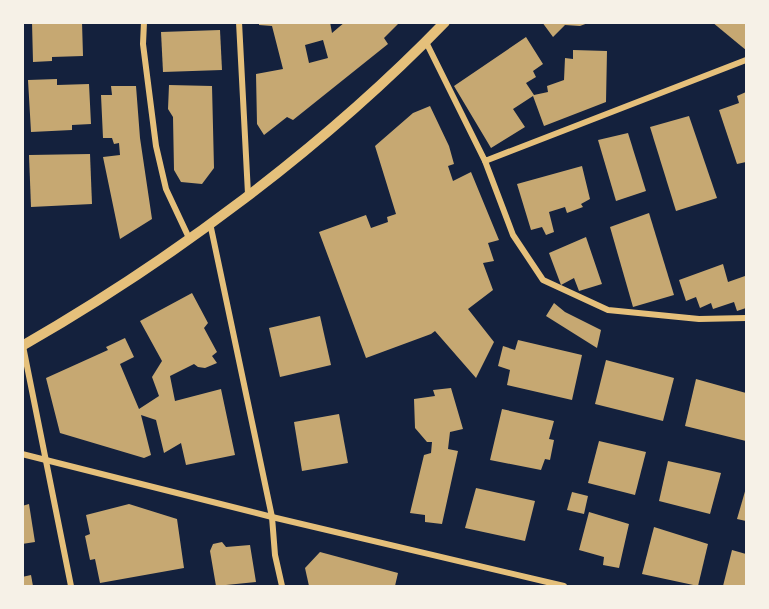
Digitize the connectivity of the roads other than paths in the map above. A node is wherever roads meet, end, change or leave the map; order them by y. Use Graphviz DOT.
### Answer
graph roads {
  1 [pos="144,22"];
  2 [pos="239,22"];
  3 [pos="445,22"];
  4 [pos="426,42"];
  5 [pos="747,60"];
  6 [pos="485,161"];
  7 [pos="248,194"];
  8 [pos="210,223"];
  9 [pos="189,238"];
  10 [pos="747,318"];
  11 [pos="23,346"];
  12 [pos="22,454"];
  13 [pos="45,460"];
  14 [pos="272,517"];
  15 [pos="71,586"];
  16 [pos="282,586"];
  17 [pos="564,586"];
  1 -- 9 [label="street"];
  2 -- 7 [label="street"];
  3 -- 4 [label="street"];
  4 -- 6 [label="street"];
  4 -- 7 [label="street"];
  5 -- 6 [label="street"];
  6 -- 10 [label="street"];
  7 -- 8 [label="street"];
  8 -- 9 [label="street"];
  8 -- 14 [label="street"];
  9 -- 11 [label="street"];
  11 -- 13 [label="street"];
  12 -- 13 [label="street"];
  13 -- 14 [label="street"];
  13 -- 15 [label="street"];
  14 -- 16 [label="street"];
  14 -- 17 [label="street"];
}
